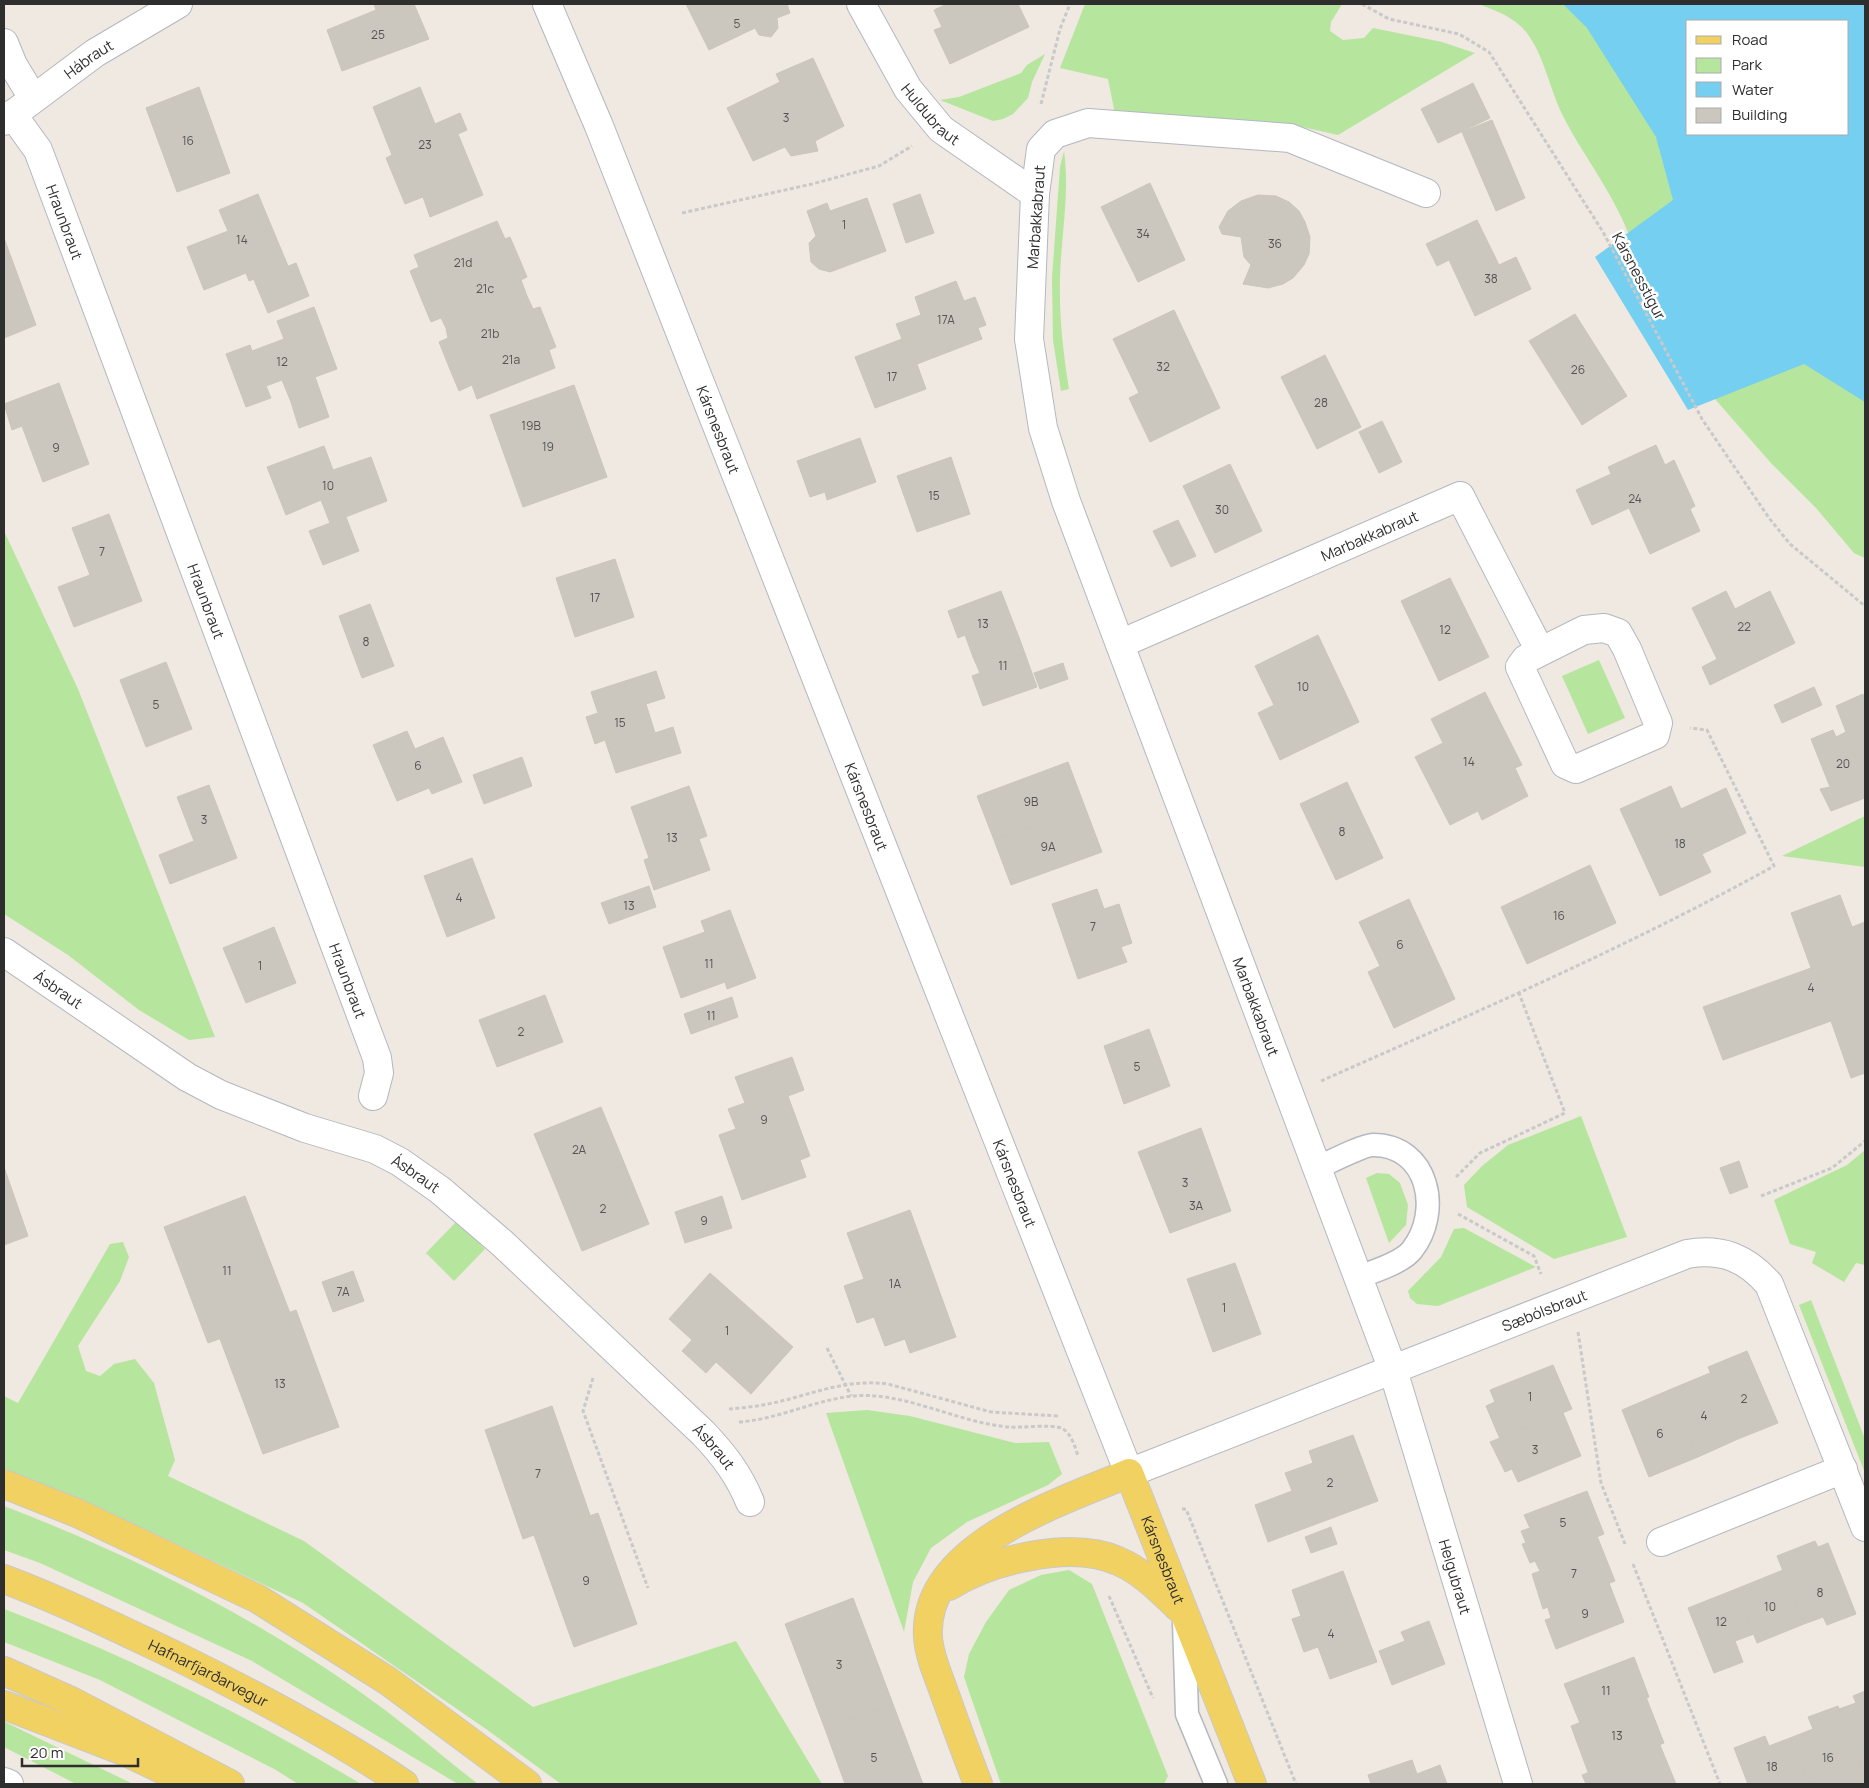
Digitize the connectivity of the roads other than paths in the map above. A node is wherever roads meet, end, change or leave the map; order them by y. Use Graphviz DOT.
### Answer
graph roads {
  1 [pos="178,4"];
  2 [pos="547,4"];
  3 [pos="861,4"];
  4 [pos="4,43"];
  5 [pos="16,111"];
  6 [pos="1426,193"];
  7 [pos="1035,194"];
  8 [pos="1120,644"];
  9 [pos="1540,651"];
  10 [pos="4,952"];
  11 [pos="373,1096"];
  12 [pos="1317,1168"];
  13 [pos="1358,1277"];
  14 [pos="1393,1370"];
  15 [pos="1843,1469"];
  16 [pos="1129,1473"];
  17 [pos="4,1484"];
  18 [pos="750,1502"];
  19 [pos="1865,1527"];
  20 [pos="1661,1542"];
  21 [pos="4,1579"];
  22 [pos="938,1593"];
  23 [pos="1183,1611"];
  24 [pos="4,1671"];
  25 [pos="4,1706"];
  26 [pos="4,1782"];
  27 [pos="9,1784"];
  28 [pos="194,1784"];
  29 [pos="230,1784"];
  30 [pos="404,1784"];
  31 [pos="527,1784"];
  32 [pos="978,1784"];
  33 [pos="1216,1784"];
  34 [pos="1252,1784"];
  35 [pos="1518,1784"];
  1 -- 5 [label="street, Hábraut"];
  2 -- 16 [label="street, Kársnesbraut"];
  3 -- 7 [label="street, Huldubraut"];
  4 -- 5 [label="street, Hraunbraut"];
  5 -- 11 [label="street, Hraunbraut"];
  6 -- 7 [label="street, Marbakkabraut"];
  7 -- 8 [label="street, Marbakkabraut"];
  8 -- 9 [label="street, Marbakkabraut"];
  8 -- 12 [label="street, Marbakkabraut"];
  9 -- 9 [label="street"];
  10 -- 18 [label="street, Ásbraut"];
  12 -- 13 [label="street, Marbakkabraut"];
  12 -- 13 [label="lane"];
  13 -- 14 [label="street, Marbakkabraut"];
  14 -- 15 [label="street, Sæbólsbraut"];
  14 -- 16 [label="street, Sæbólsbraut"];
  14 -- 35 [label="street, Helgubraut"];
  15 -- 19 [label="street, Sæbólsbraut"];
  15 -- 20 [label="street"];
  16 -- 22 [label="main road"];
  16 -- 23 [label="main road, Kársnesbraut"];
  17 -- 31 [label="main road"];
  21 -- 30 [label="main road, Hafnarfjarðarvegur"];
  22 -- 23 [label="main road"];
  22 -- 32 [label="main road"];
  23 -- 33 [label="lane, Kársnesbraut"];
  23 -- 34 [label="main road, Kársnesbraut"];
  24 -- 29 [label="main road"];
  25 -- 28 [label="main road"];
  26 -- 27 [label="street"];
}
